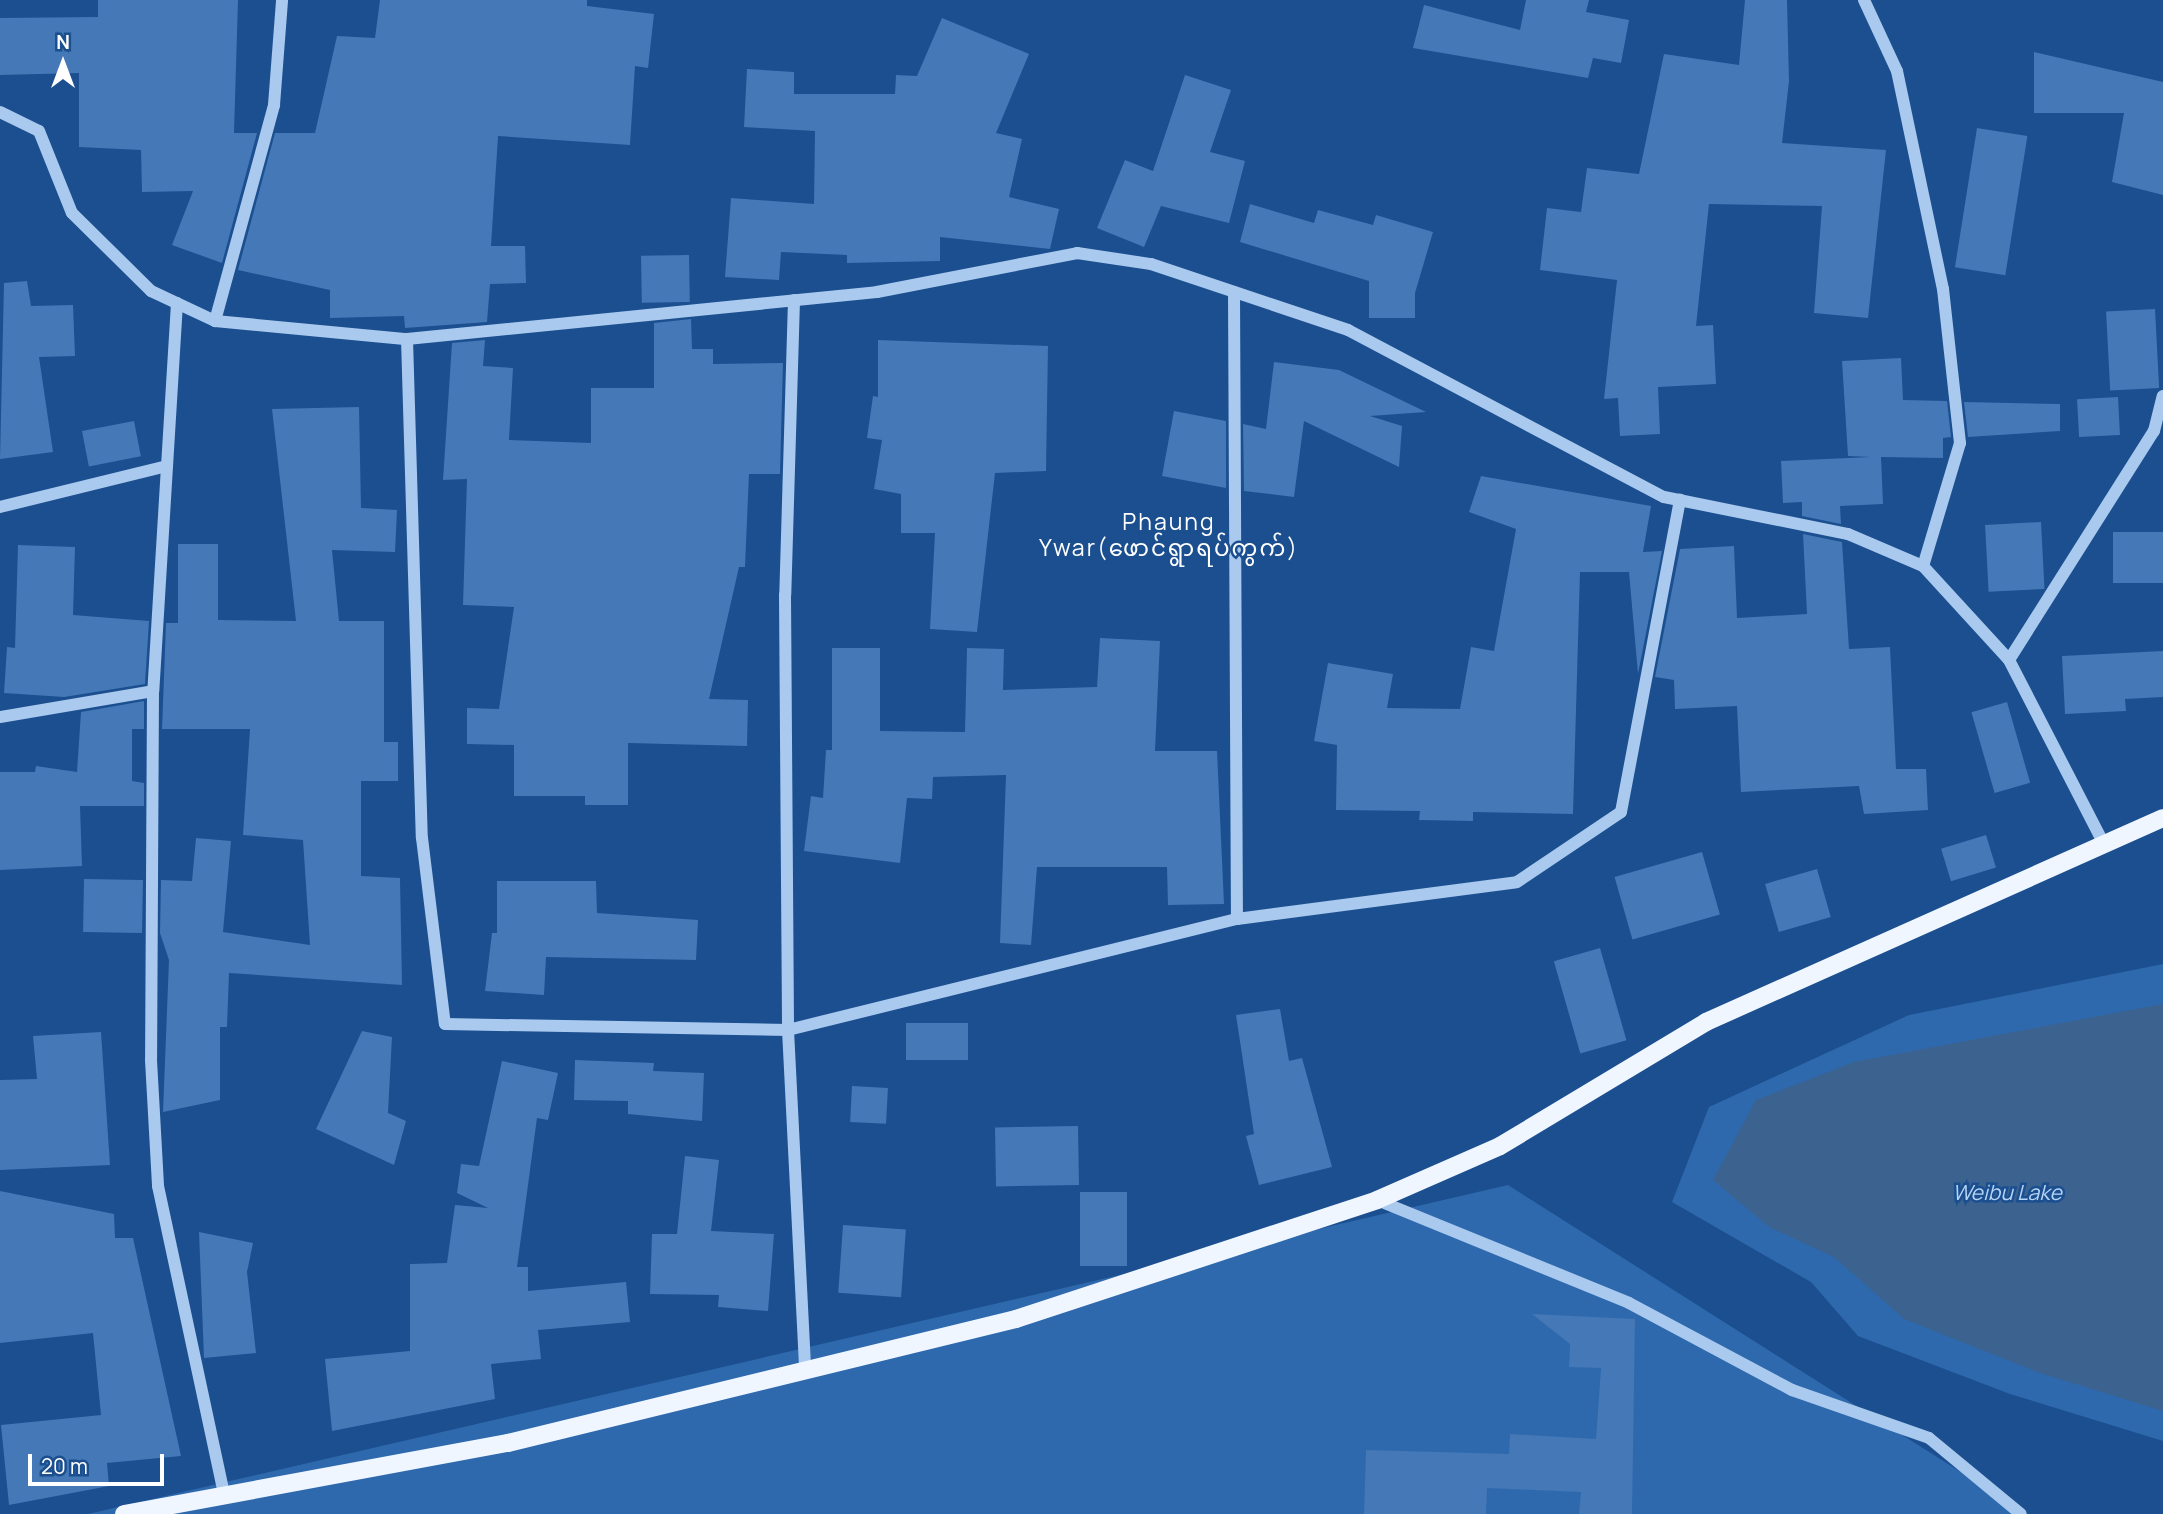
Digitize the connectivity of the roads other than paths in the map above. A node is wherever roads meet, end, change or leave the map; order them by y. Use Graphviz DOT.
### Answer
graph roads {
  1 [pos="282,0"];
  2 [pos="1864,0"];
  3 [pos="0,112"];
  4 [pos="1234,292"];
  5 [pos="794,300"];
  6 [pos="177,303"];
  7 [pos="215,321"];
  8 [pos="407,339"];
  9 [pos="2163,396"];
  10 [pos="167,466"];
  11 [pos="1680,500"];
  12 [pos="0,508"];
  13 [pos="1923,566"];
  14 [pos="2009,660"];
  15 [pos="153,691"];
  16 [pos="0,717"];
  17 [pos="2163,818"];
  18 [pos="2103,842"];
  19 [pos="1237,919"];
  20 [pos="788,1030"];
  21 [pos="1377,1200"];
  22 [pos="805,1370"];
  23 [pos="225,1495"];
  24 [pos="124,1514"];
  25 [pos="2021,1514"];
  1 -- 7 [label="street"];
  2 -- 13 [label="street"];
  3 -- 6 [label="street"];
  4 -- 5 [label="street"];
  4 -- 11 [label="street"];
  4 -- 19 [label="street"];
  5 -- 8 [label="street"];
  5 -- 20 [label="street"];
  6 -- 7 [label="street"];
  6 -- 10 [label="street"];
  7 -- 8 [label="street"];
  8 -- 20 [label="street"];
  9 -- 14 [label="street"];
  10 -- 12 [label="street"];
  10 -- 15 [label="street"];
  11 -- 13 [label="street"];
  11 -- 19 [label="street"];
  13 -- 14 [label="street"];
  14 -- 18 [label="street"];
  15 -- 16 [label="street"];
  15 -- 23 [label="street"];
  17 -- 18 [label="main road"];
  18 -- 21 [label="main road"];
  19 -- 20 [label="street"];
  20 -- 22 [label="street"];
  21 -- 22 [label="main road"];
  21 -- 25 [label="street"];
  22 -- 23 [label="main road"];
  23 -- 24 [label="main road"];
}
